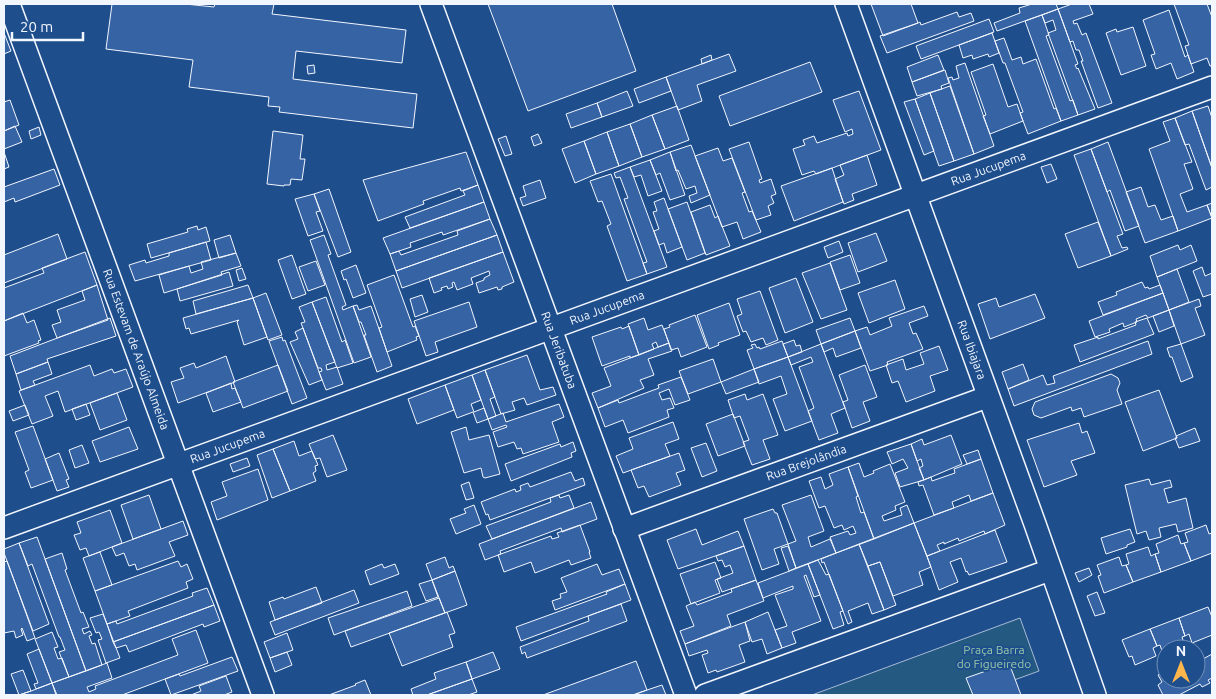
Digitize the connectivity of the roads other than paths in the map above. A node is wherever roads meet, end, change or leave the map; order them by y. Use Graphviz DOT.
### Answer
graph roads {
  1 [pos="9,4"];
  2 [pos="431,4"];
  3 [pos="846,4"];
  4 [pos="1212,87"];
  5 [pos="916,194"];
  6 [pos="550,328"];
  7 [pos="987,396"];
  8 [pos="178,464"];
  9 [pos="4,528"];
  10 [pos="624,529"];
  11 [pos="1050,570"];
  12 [pos="263,695"];
  13 [pos="686,695"];
  14 [pos="705,695"];
  15 [pos="1093,695"];
  1 -- 8 [label="street, Rua Estevam de Araújo Almeida"];
  2 -- 6 [label="street, Rua Jeribatuba"];
  3 -- 5 [label="street, Rua Ibiajara"];
  4 -- 5 [label="street, Rua Jucupema"];
  5 -- 6 [label="street, Rua Jucupema"];
  5 -- 7 [label="street, Rua Ibiajara"];
  6 -- 8 [label="street, Rua Jucupema"];
  6 -- 10 [label="street, Rua Jeribatuba"];
  7 -- 10 [label="street, Rua Brejolândia"];
  7 -- 11 [label="street, Rua Ibiajara"];
  8 -- 9 [label="street, Rua Jucupema"];
  8 -- 12 [label="street, Rua Estevam de Araújo Almeida"];
  10 -- 13 [label="street, Rua Jeribatuba"];
  11 -- 14 [label="street"];
  11 -- 15 [label="street, Rua Ibiajara"];
}
